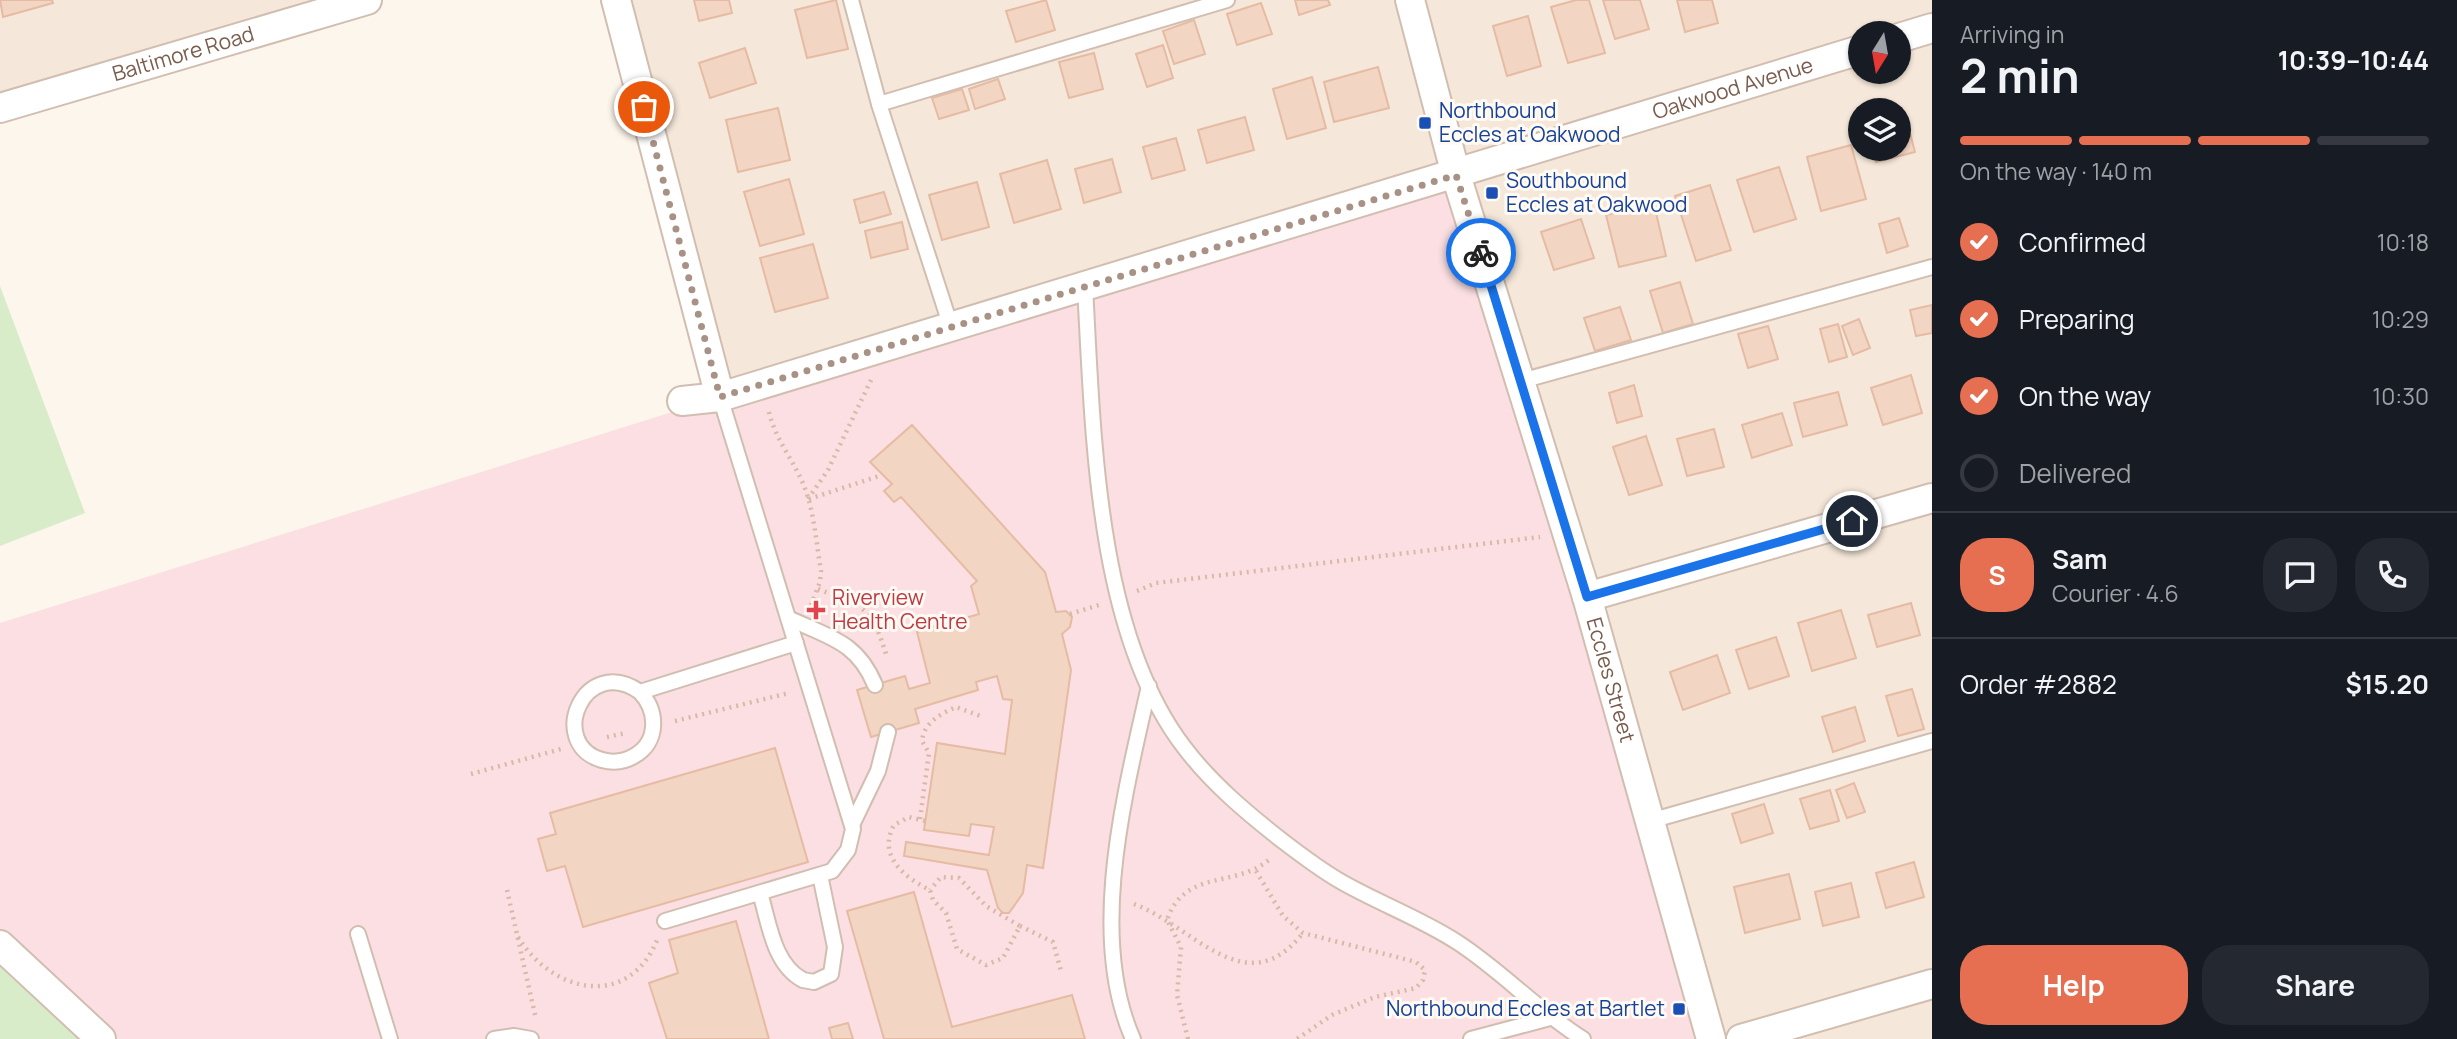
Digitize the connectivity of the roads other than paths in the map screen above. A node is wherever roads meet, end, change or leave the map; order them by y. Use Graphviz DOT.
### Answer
graph roads {
  1 [pos="368,0"];
  2 [pos="616,0"];
  3 [pos="851,0"];
  4 [pos="1227,0"];
  5 [pos="1410,0"];
  6 [pos="1932,28"];
  7 [pos="1911,34"];
  8 [pos="1848,54"];
  9 [pos="879,104"];
  10 [pos="0,108"];
  11 [pos="1456,175"];
  12 [pos="1932,267"];
  13 [pos="1085,287"];
  14 [pos="951,327"];
  15 [pos="1521,381"];
  16 [pos="720,397"];
  17 [pos="682,401"];
  18 [pos="1932,498"];
  19 [pos="1587,597"];
  20 [pos="794,621"];
  21 [pos="796,643"];
  22 [pos="875,685"];
  23 [pos="1149,686"];
  24 [pos="640,692"];
  25 [pos="888,732"];
  26 [pos="1932,741"];
  27 [pos="1650,821"];
  28 [pos="852,825"];
  29 [pos="820,875"];
  30 [pos="760,893"];
  31 [pos="664,921"];
  32 [pos="358,934"];
  33 [pos="0,945"];
  34 [pos="1932,984"];
  35 [pos="1550,1018"];
  36 [pos="535,1033"];
  37 [pos="101,1039"];
  38 [pos="390,1039"];
  39 [pos="494,1039"];
  40 [pos="1133,1039"];
  41 [pos="1471,1039"];
  42 [pos="1583,1039"];
  43 [pos="1711,1039"];
  44 [pos="1741,1039"];
  1 -- 10 [label="street, Baltimore Road"];
  2 -- 16 [label="street"];
  3 -- 9 [label="lane"];
  4 -- 9 [label="lane"];
  5 -- 11 [label="street, Eccles Street"];
  6 -- 7 [label="street"];
  8 -- 11 [label="street, Oakwood Avenue"];
  9 -- 14 [label="lane"];
  11 -- 13 [label="street, Oakwood Avenue"];
  11 -- 15 [label="street, Eccles Street"];
  12 -- 15 [label="lane"];
  13 -- 14 [label="street, Oakwood Avenue"];
  13 -- 23 [label="lane"];
  14 -- 16 [label="street, Oakwood Avenue"];
  15 -- 19 [label="street, Eccles Street"];
  16 -- 17 [label="street, Oakwood Avenue"];
  16 -- 20 [label="lane"];
  18 -- 19 [label="street"];
  19 -- 27 [label="street, Eccles Street"];
  20 -- 21 [label="lane"];
  20 -- 22 [label="lane"];
  21 -- 24 [label="lane"];
  21 -- 28 [label="lane"];
  23 -- 35 [label="lane"];
  23 -- 40 [label="lane"];
  24 -- 24 [label="lane"];
  25 -- 28 [label="lane"];
  26 -- 27 [label="lane"];
  27 -- 43 [label="street, Eccles Street"];
  28 -- 29 [label="lane"];
  29 -- 30 [label="lane"];
  29 -- 30 [label="lane"];
  30 -- 31 [label="lane"];
  32 -- 38 [label="lane"];
  33 -- 37 [label="street"];
  34 -- 44 [label="street"];
  35 -- 41 [label="lane"];
  35 -- 42 [label="lane"];
  36 -- 39 [label="lane"];
}
